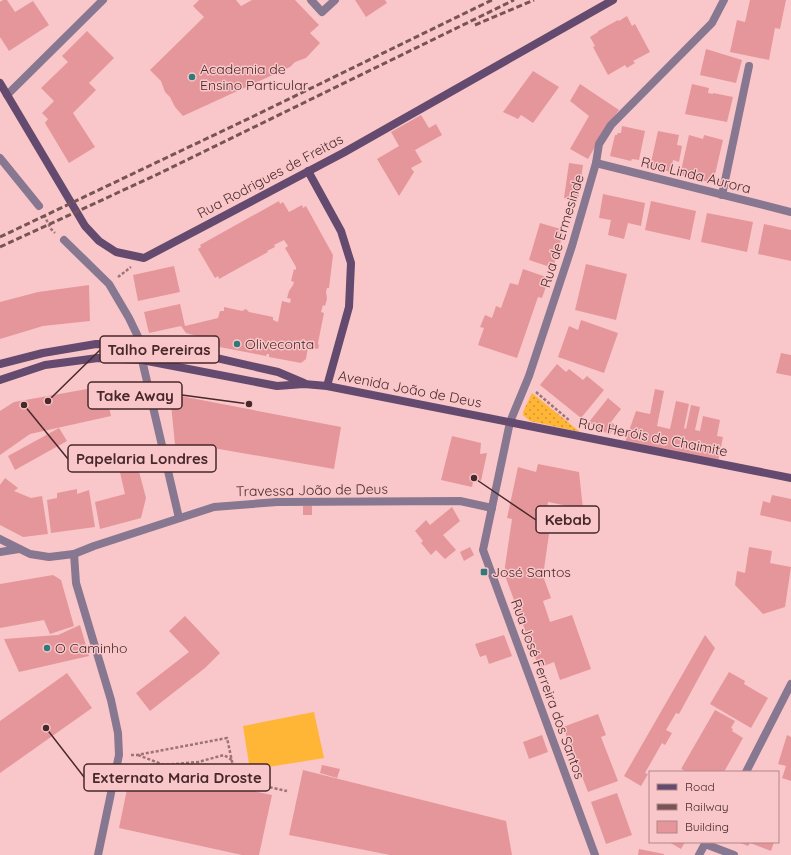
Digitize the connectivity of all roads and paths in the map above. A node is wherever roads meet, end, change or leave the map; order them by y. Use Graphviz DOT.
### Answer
graph roads {
  1 [pos="103,0"];
  2 [pos="311,0"];
  3 [pos="335,0"];
  4 [pos="613,0"];
  5 [pos="724,0"];
  6 [pos="749,66"];
  7 [pos="0,83"];
  8 [pos="7,95"];
  9 [pos="0,158"];
  10 [pos="596,163"];
  11 [pos="308,171"];
  12 [pos="722,195"];
  13 [pos="38,206"];
  14 [pos="791,212"];
  15 [pos="64,240"];
  16 [pos="144,258"];
  17 [pos="109,284"];
  18 [pos="142,345"];
  19 [pos="142,360"];
  20 [pos="0,364"];
  21 [pos="0,380"];
  22 [pos="304,384"];
  23 [pos="526,384"];
  24 [pos="327,386"];
  25 [pos="510,422"];
  26 [pos="573,423"];
  27 [pos="791,478"];
  28 [pos="492,508"];
  29 [pos="179,518"];
  30 [pos="0,539"];
  31 [pos="19,549"];
  32 [pos="0,552"];
  33 [pos="74,554"];
  34 [pos="791,684"];
  35 [pos="119,755"];
  36 [pos="137,755"];
  37 [pos="232,760"];
  38 [pos="747,771"];
  39 [pos="287,791"];
  40 [pos="706,843"];
  41 [pos="100,854"];
  42 [pos="595,855"];
  43 [pos="699,855"];
  44 [pos="734,855"];
  1 -- 8 [label="street"];
  2 -- 3 [label="street"];
  4 -- 11 [label="main road, Rua Rodrigues de Freitas"];
  5 -- 10 [label="street, Rua de Ermesinde"];
  6 -- 12 [label="street"];
  7 -- 8 [label="main road"];
  8 -- 16 [label="main road"];
  9 -- 13 [label="street"];
  10 -- 12 [label="street, Rua Linda Aurora"];
  10 -- 23 [label="street, Rua de Ermesinde"];
  11 -- 16 [label="main road, Rua Rodrigues de Freitas"];
  11 -- 24 [label="main road"];
  12 -- 14 [label="street, Rua Linda Aurora"];
  13 -- 15 [label="path"];
  15 -- 17 [label="street"];
  16 -- 17 [label="path"];
  17 -- 18 [label="street"];
  18 -- 20 [label="main road, Avenida João de Deus"];
  18 -- 22 [label="main road, Avenida João de Deus"];
  19 -- 21 [label="main road, Avenida João de Deus"];
  19 -- 22 [label="main road, Avenida João de Deus"];
  19 -- 29 [label="street"];
  22 -- 24 [label="main road, Avenida João de Deus"];
  23 -- 25 [label="street, Rua de Ermesinde"];
  23 -- 26 [label="path"];
  24 -- 25 [label="main road, Avenida João de Deus"];
  25 -- 27 [label="main road, Rua Heróis de Chaimite"];
  25 -- 28 [label="street, Rua de Ermesinde"];
  28 -- 29 [label="street, Travessa João de Deus"];
  28 -- 42 [label="street, Rua José Ferreira dos Santos"];
  29 -- 33 [label="street, Travessa João de Deus"];
  30 -- 31 [label="street, Travessa João de Deus"];
  31 -- 32 [label="street"];
  31 -- 33 [label="street, Travessa João de Deus"];
  33 -- 35 [label="street"];
  34 -- 38 [label="street"];
  35 -- 36 [label="path"];
  35 -- 41 [label="street"];
  36 -- 37 [label="path"];
  36 -- 37 [label="path"];
  37 -- 39 [label="path"];
  40 -- 43 [label="street"];
  40 -- 44 [label="street"];
}
